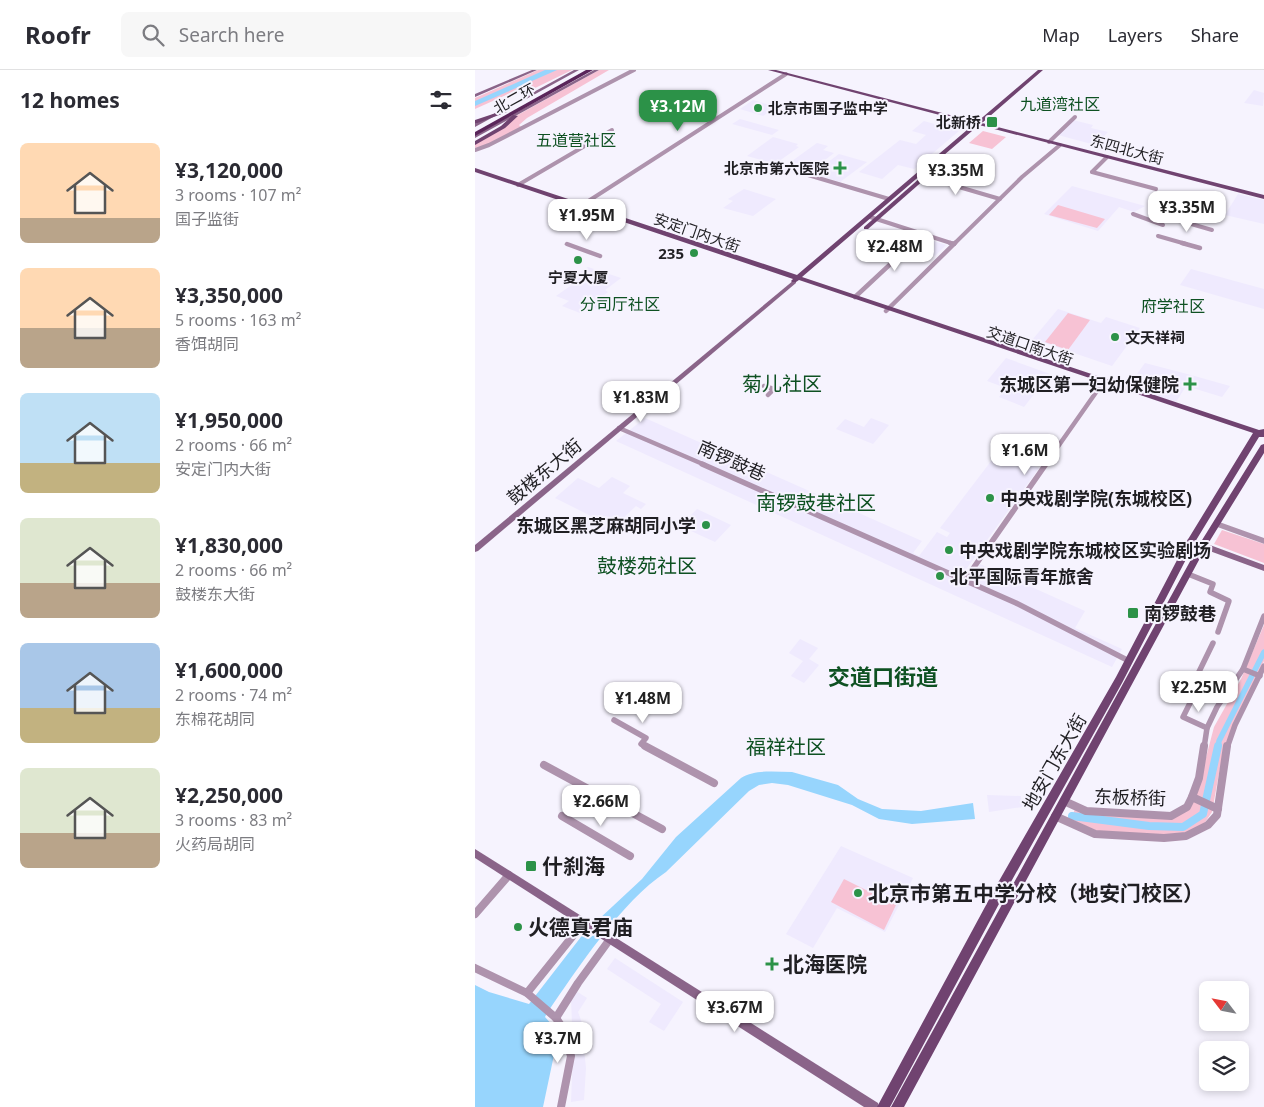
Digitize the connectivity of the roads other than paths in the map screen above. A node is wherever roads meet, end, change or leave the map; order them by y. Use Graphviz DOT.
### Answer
graph roads {
  1 [pos="535,70"];
  2 [pos="577,70"];
  3 [pos="590,70"];
  4 [pos="597,70"];
  5 [pos="634,70"];
  6 [pos="770,70"];
  7 [pos="1041,70"];
  8 [pos="1046,70"];
  9 [pos="584,73"];
  10 [pos="786,74"];
  11 [pos="558,88"];
  12 [pos="475,96"];
  13 [pos="528,103"];
  14 [pos="503,112"];
  15 [pos="515,116"];
  16 [pos="1075,117"];
  17 [pos="475,122"];
  18 [pos="981,124"];
  19 [pos="612,130"];
  20 [pos="475,132"];
  21 [pos="475,142"];
  22 [pos="1049,142"];
  23 [pos="1060,145"];
  24 [pos="475,150"];
  25 [pos="1107,157"];
  26 [pos="475,170"];
  27 [pos="475,175"];
  28 [pos="807,175"];
  29 [pos="921,176"];
  30 [pos="518,185"];
  31 [pos="1156,189"];
  32 [pos="1264,197"];
  33 [pos="1000,198"];
  34 [pos="889,199"];
  35 [pos="578,207"];
  36 [pos="1133,214"];
  37 [pos="1167,217"];
  38 [pos="873,218"];
  39 [pos="1163,225"];
  40 [pos="1212,230"];
  41 [pos="922,234"];
  42 [pos="1158,236"];
  43 [pos="567,244"];
  44 [pos="954,244"];
  45 [pos="1200,248"];
  46 [pos="600,256"];
  47 [pos="798,281"];
  48 [pos="855,297"];
  49 [pos="887,310"];
  50 [pos="1103,382"];
  51 [pos="764,386"];
  52 [pos="768,396"];
  53 [pos="619,428"];
  54 [pos="1261,433"];
  55 [pos="1264,447"];
  56 [pos="1217,524"];
  57 [pos="1191,541"];
  58 [pos="1264,541"];
  59 [pos="1203,546"];
  60 [pos="475,549"];
  61 [pos="1264,568"];
  62 [pos="1188,574"];
  63 [pos="965,580"];
  64 [pos="1264,616"];
  65 [pos="1218,632"];
  66 [pos="1213,643"];
  67 [pos="1129,661"];
  68 [pos="1264,666"];
  69 [pos="1243,668"];
  70 [pos="1260,676"];
  71 [pos="614,720"];
  72 [pos="1207,728"];
  73 [pos="544,765"];
  74 [pos="714,783"];
  75 [pos="1192,797"];
  76 [pos="1064,801"];
  77 [pos="1218,809"];
  78 [pos="562,816"];
  79 [pos="1055,816"];
  80 [pos="662,829"];
  81 [pos="475,853"];
  82 [pos="630,856"];
  83 [pos="509,875"];
  84 [pos="475,914"];
  85 [pos="584,922"];
  86 [pos="610,939"];
  87 [pos="475,968"];
  88 [pos="527,993"];
  89 [pos="556,1018"];
  90 [pos="561,1107"];
  91 [pos="874,1107"];
  92 [pos="883,1107"];
  93 [pos="897,1107"];
  1 -- 12 [label="main road"];
  2 -- 14 [label="main road"];
  3 -- 11 [label="highway, 北二环"];
  4 -- 9 [label="main road"];
  5 -- 24 [label="street"];
  6 -- 10 [label="main road, 东四北大街"];
  7 -- 18 [label="main road"];
  8 -- 18 [label="main road"];
  9 -- 11 [label="highway"];
  9 -- 13 [label="highway, 北二环"];
  9 -- 15 [label="main road"];
  10 -- 18 [label="main road, 东四北大街"];
  10 -- 35 [label="street"];
  11 -- 13 [label="highway, 北二环"];
  13 -- 14 [label="highway"];
  13 -- 15 [label="highway"];
  13 -- 20 [label="highway, 北二环"];
  14 -- 17 [label="main road"];
  14 -- 20 [label="main road"];
  15 -- 20 [label="main road"];
  15 -- 21 [label="main road"];
  16 -- 22 [label="street"];
  18 -- 22 [label="main road, 东四北大街"];
  18 -- 29 [label="main road"];
  19 -- 30 [label="street"];
  22 -- 23 [label="main road, 东四北大街"];
  23 -- 25 [label="main road, 东四北大街"];
  23 -- 33 [label="street"];
  25 -- 31 [label="street"];
  25 -- 32 [label="main road, 东四北大街"];
  26 -- 30 [label="main road, 安定门内大街"];
  27 -- 35 [label="main road, 安定门内大街"];
  28 -- 34 [label="street"];
  29 -- 33 [label="street"];
  29 -- 34 [label="main road"];
  29 -- 38 [label="main road"];
  30 -- 35 [label="main road, 安定门内大街"];
  33 -- 44 [label="street"];
  34 -- 38 [label="main road"];
  35 -- 47 [label="main road, 安定门内大街"];
  36 -- 39 [label="street"];
  37 -- 40 [label="street"];
  38 -- 41 [label="street"];
  38 -- 47 [label="main road"];
  41 -- 44 [label="street"];
  41 -- 48 [label="street"];
  42 -- 45 [label="street"];
  43 -- 46 [label="street"];
  44 -- 49 [label="street"];
  47 -- 48 [label="main road, 交道口南大街"];
  47 -- 49 [label="main road, 交道口南大街"];
  47 -- 53 [label="main road, 鼓楼东大街"];
  48 -- 49 [label="main road, 交道口南大街"];
  49 -- 50 [label="main road, 交道口南大街"];
  50 -- 54 [label="main road, 交道口南大街"];
  50 -- 63 [label="street"];
  51 -- 52 [label="street"];
  53 -- 60 [label="main road, 鼓楼东大街"];
  53 -- 63 [label="street, 南锣鼓巷"];
  54 -- 57 [label="main road, 地安门东大街"];
  55 -- 56 [label="main road, 地安门东大街"];
  56 -- 58 [label="street"];
  56 -- 59 [label="main road, 地安门东大街"];
  57 -- 59 [label="main road"];
  57 -- 67 [label="main road, 地安门东大街"];
  59 -- 61 [label="main road"];
  59 -- 62 [label="main road, 地安门东大街"];
  62 -- 65 [label="street"];
  62 -- 76 [label="main road, 地安门东大街"];
  63 -- 67 [label="street, 南锣鼓巷"];
  64 -- 69 [label="street"];
  66 -- 72 [label="street"];
  67 -- 92 [label="main road, 地安门东大街"];
  68 -- 70 [label="street"];
  69 -- 70 [label="street"];
  69 -- 72 [label="street"];
  70 -- 77 [label="street"];
  71 -- 74 [label="street"];
  72 -- 75 [label="street"];
  73 -- 80 [label="street"];
  75 -- 76 [label="street, 东板桥街"];
  75 -- 77 [label="street, 东板桥街"];
  76 -- 79 [label="main road, 地安门东大街"];
  77 -- 79 [label="street"];
  78 -- 82 [label="street"];
  79 -- 93 [label="main road, 地安门东大街"];
  81 -- 83 [label="main road"];
  83 -- 84 [label="street"];
  83 -- 85 [label="main road"];
  85 -- 86 [label="main road"];
  85 -- 88 [label="street"];
  86 -- 89 [label="street"];
  86 -- 91 [label="main road"];
  87 -- 88 [label="street"];
  88 -- 89 [label="street"];
  89 -- 90 [label="street"];
}
